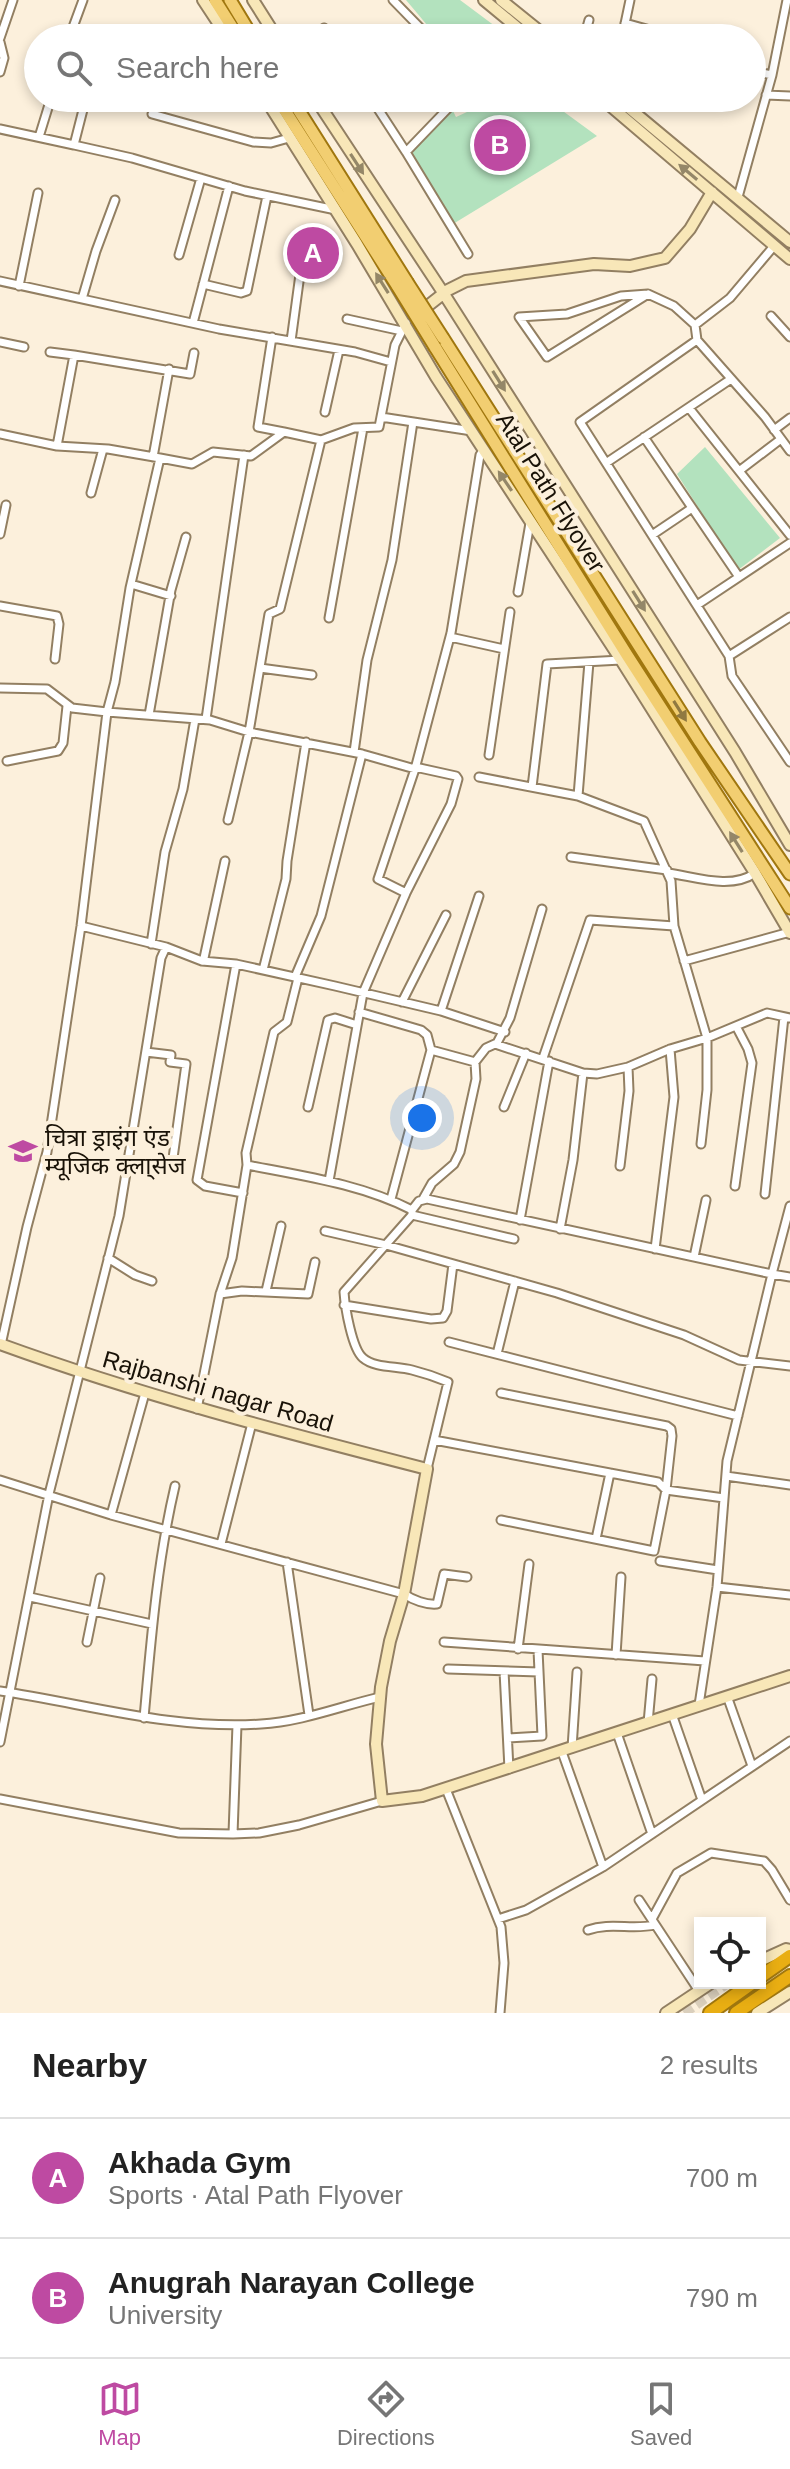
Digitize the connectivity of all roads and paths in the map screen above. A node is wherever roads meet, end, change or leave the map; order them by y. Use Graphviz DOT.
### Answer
graph roads {
  1 [pos="13,0"];
  2 [pos="83,0"];
  3 [pos="203,0"];
  4 [pos="215,0"];
  5 [pos="230,0"];
  6 [pos="253,0"];
  7 [pos="393,0"];
  8 [pos="484,0"];
  9 [pos="501,0"];
  10 [pos="630,0"];
  11 [pos="787,0"];
  12 [pos="589,20"];
  13 [pos="219,23"];
  14 [pos="625,23"];
  15 [pos="74,24"];
  16 [pos="230,24"];
  17 [pos="245,24"];
  18 [pos="268,24"];
  19 [pos="416,24"];
  20 [pos="509,24"];
  21 [pos="531,24"];
  22 [pos="588,24"];
  23 [pos="629,24"];
  24 [pos="0,40"];
  25 [pos="0,72"];
  26 [pos="766,74"];
  27 [pos="772,75"];
  28 [pos="766,95"];
  29 [pos="790,96"];
  30 [pos="47,112"];
  31 [pos="82,112"];
  32 [pos="273,112"];
  33 [pos="286,112"];
  34 [pos="299,112"];
  35 [pos="324,112"];
  36 [pos="380,112"];
  37 [pos="445,112"];
  38 [pos="619,112"];
  39 [pos="634,112"];
  40 [pos="761,112"];
  41 [pos="152,114"];
  42 [pos="0,129"];
  43 [pos="39,137"];
  44 [pos="289,138"];
  45 [pos="74,145"];
  46 [pos="406,152"];
  47 [pos="201,178"];
  48 [pos="229,186"];
  49 [pos="712,192"];
  50 [pos="38,193"];
  51 [pos="267,196"];
  52 [pos="738,197"];
  53 [pos="115,200"];
  54 [pos="336,210"];
  55 [pos="785,234"];
  56 [pos="790,242"];
  57 [pos="774,246"];
  58 [pos="303,252"];
  59 [pos="468,254"];
  60 [pos="179,255"];
  61 [pos="790,259"];
  62 [pos="0,281"];
  63 [pos="203,284"];
  64 [pos="402,284"];
  65 [pos="19,286"];
  66 [pos="444,294"];
  67 [pos="648,294"];
  68 [pos="82,299"];
  69 [pos="771,316"];
  70 [pos="347,319"];
  71 [pos="193,323"];
  72 [pos="695,325"];
  73 [pos="404,327"];
  74 [pos="272,337"];
  75 [pos="790,337"];
  76 [pos="697,340"];
  77 [pos="291,341"];
  78 [pos="0,342"];
  79 [pos="439,342"];
  80 [pos="24,347"];
  81 [pos="339,350"];
  82 [pos="50,352"];
  83 [pos="194,353"];
  84 [pos="74,355"];
  85 [pos="391,362"];
  86 [pos="169,369"];
  87 [pos="731,379"];
  88 [pos="689,408"];
  89 [pos="325,412"];
  90 [pos="381,417"];
  91 [pos="790,418"];
  92 [pos="413,422"];
  93 [pos="363,428"];
  94 [pos="774,430"];
  95 [pos="472,431"];
  96 [pos="284,432"];
  97 [pos="0,434"];
  98 [pos="644,437"];
  99 [pos="781,439"];
  100 [pos="321,440"];
  101 [pos="57,446"];
  102 [pos="103,449"];
  103 [pos="484,449"];
  104 [pos="790,451"];
  105 [pos="244,455"];
  106 [pos="157,458"];
  107 [pos="606,463"];
  108 [pos="739,471"];
  109 [pos="91,493"];
  110 [pos="6,505"];
  111 [pos="692,508"];
  112 [pos="531,520"];
  113 [pos="0,534"];
  114 [pos="652,535"];
  115 [pos="790,535"];
  116 [pos="186,537"];
  117 [pos="790,543"];
  118 [pos="739,577"];
  119 [pos="131,584"];
  120 [pos="518,592"];
  121 [pos="171,596"];
  122 [pos="697,605"];
  123 [pos="0,606"];
  124 [pos="510,612"];
  125 [pos="329,618"];
  126 [pos="789,620"];
  127 [pos="450,637"];
  128 [pos="504,649"];
  129 [pos="729,656"];
  130 [pos="55,659"];
  131 [pos="621,660"];
  132 [pos="589,662"];
  133 [pos="260,668"];
  134 [pos="312,675"];
  135 [pos="0,688"];
  136 [pos="67,706"];
  137 [pos="107,712"];
  138 [pos="149,715"];
  139 [pos="195,719"];
  140 [pos="206,719"];
  141 [pos="249,732"];
  142 [pos="306,742"];
  143 [pos="358,753"];
  144 [pos="489,755"];
  145 [pos="7,761"];
  146 [pos="790,762"];
  147 [pos="416,765"];
  148 [pos="479,777"];
  149 [pos="532,787"];
  150 [pos="578,796"];
  151 [pos="228,820"];
  152 [pos="790,845"];
  153 [pos="571,857"];
  154 [pos="225,861"];
  155 [pos="668,871"];
  156 [pos="755,873"];
  157 [pos="790,874"];
  158 [pos="406,893"];
  159 [pos="479,896"];
  160 [pos="790,908"];
  161 [pos="542,909"];
  162 [pos="446,915"];
  163 [pos="81,926"];
  164 [pos="674,926"];
  165 [pos="790,932"];
  166 [pos="151,944"];
  167 [pos="164,952"];
  168 [pos="202,961"];
  169 [pos="684,961"];
  170 [pos="235,968"];
  171 [pos="263,970"];
  172 [pos="296,982"];
  173 [pos="363,995"];
  174 [pos="402,1002"];
  175 [pos="360,1010"];
  176 [pos="441,1011"];
  177 [pos="787,1018"];
  178 [pos="357,1025"];
  179 [pos="736,1026"];
  180 [pos="707,1038"];
  181 [pos="500,1039"];
  182 [pos="670,1049"];
  183 [pos="431,1050"];
  184 [pos="146,1052"];
  185 [pos="526,1053"];
  186 [pos="546,1055"];
  187 [pos="475,1062"];
  188 [pos="628,1067"];
  189 [pos="583,1073"];
  190 [pos="308,1107"];
  191 [pos="504,1107"];
  192 [pos="701,1144"];
  193 [pos="173,1158"];
  194 [pos="247,1165"];
  195 [pos="620,1166"];
  196 [pos="329,1181"];
  197 [pos="735,1186"];
  198 [pos="243,1193"];
  199 [pos="765,1194"];
  200 [pos="391,1199"];
  201 [pos="423,1199"];
  202 [pos="706,1200"];
  203 [pos="790,1208"];
  204 [pos="412,1213"];
  205 [pos="520,1220"];
  206 [pos="281,1226"];
  207 [pos="560,1229"];
  208 [pos="325,1231"];
  209 [pos="514,1239"];
  210 [pos="386,1245"];
  211 [pos="655,1249"];
  212 [pos="694,1257"];
  213 [pos="108,1258"];
  214 [pos="315,1262"];
  215 [pos="453,1264"];
  216 [pos="772,1274"];
  217 [pos="790,1277"];
  218 [pos="152,1281"];
  219 [pos="515,1281"];
  220 [pos="266,1291"];
  221 [pos="220,1294"];
  222 [pos="344,1305"];
  223 [pos="449,1342"];
  224 [pos="0,1345"];
  225 [pos="497,1354"];
  226 [pos="751,1361"];
  227 [pos="790,1366"];
  228 [pos="79,1373"];
  229 [pos="145,1393"];
  230 [pos="501,1393"];
  231 [pos="197,1409"];
  232 [pos="738,1416"];
  233 [pos="252,1423"];
  234 [pos="434,1440"];
  235 [pos="427,1469"];
  236 [pos="610,1473"];
  237 [pos="726,1476"];
  238 [pos="0,1480"];
  239 [pos="790,1485"];
  240 [pos="175,1486"];
  241 [pos="666,1490"];
  242 [pos="49,1494"];
  243 [pos="724,1498"];
  244 [pos="111,1515"];
  245 [pos="501,1520"];
  246 [pos="165,1529"];
  247 [pos="596,1539"];
  248 [pos="221,1544"];
  249 [pos="660,1561"];
  250 [pos="287,1562"];
  251 [pos="529,1564"];
  252 [pos="718,1570"];
  253 [pos="467,1577"];
  254 [pos="621,1577"];
  255 [pos="100,1578"];
  256 [pos="717,1587"];
  257 [pos="404,1594"];
  258 [pos="790,1595"];
  259 [pos="30,1597"];
  260 [pos="93,1610"];
  261 [pos="152,1624"];
  262 [pos="87,1642"];
  263 [pos="444,1642"];
  264 [pos="518,1649"];
  265 [pos="538,1650"];
  266 [pos="616,1655"];
  267 [pos="705,1661"];
  268 [pos="448,1669"];
  269 [pos="504,1671"];
  270 [pos="539,1672"];
  271 [pos="577,1672"];
  272 [pos="790,1676"];
  273 [pos="652,1679"];
  274 [pos="0,1691"];
  275 [pos="11,1692"];
  276 [pos="727,1696"];
  277 [pos="380,1697"];
  278 [pos="699,1705"];
  279 [pos="672,1714"];
  280 [pos="309,1715"];
  281 [pos="144,1718"];
  282 [pos="648,1723"];
  283 [pos="237,1725"];
  284 [pos="617,1733"];
  285 [pos="508,1738"];
  286 [pos="790,1741"];
  287 [pos="0,1742"];
  288 [pos="567,1750"];
  289 [pos="752,1766"];
  290 [pos="509,1769"];
  291 [pos="446,1789"];
  292 [pos="0,1799"];
  293 [pos="702,1800"];
  294 [pos="382,1801"];
  295 [pos="233,1834"];
  296 [pos="652,1834"];
  297 [pos="603,1867"];
  298 [pos="789,1895"];
  299 [pos="639,1900"];
  300 [pos="498,1919"];
  301 [pos="653,1922"];
  302 [pos="588,1930"];
  303 [pos="789,1951"];
  304 [pos="766,1956"];
  305 [pos="766,1972"];
  306 [pos="790,1976"];
  307 [pos="702,1989"];
  308 [pos="744,1989"];
  309 [pos="699,1991"];
  310 [pos="790,1992"];
  311 [pos="500,2013"];
  312 [pos="666,2013"];
  313 [pos="710,2013"];
  314 [pos="736,2013"];
  315 [pos="757,2013"];
  1 -- 24 [label="street"];
  2 -- 15 [label="street"];
  3 -- 13 [label="street"];
  4 -- 16 [label="main road"];
  5 -- 17 [label="main road"];
  6 -- 18 [label="street"];
  7 -- 19 [label="street"];
  8 -- 20 [label="street"];
  9 -- 21 [label="street"];
  10 -- 14 [label="street"];
  11 -- 27 [label="street"];
  12 -- 22 [label="street"];
  14 -- 23 [label="street"];
  24 -- 25 [label="street"];
  26 -- 27 [label="street"];
  27 -- 28 [label="street"];
  28 -- 29 [label="street"];
  30 -- 43 [label="street"];
  31 -- 45 [label="street"];
  32 -- 44 [label="street"];
  33 -- 64 [label="main road, Atal Path Flyover"];
  34 -- 64 [label="main road, Atal Path Flyover"];
  35 -- 66 [label="street, one-way"];
  36 -- 46 [label="street"];
  37 -- 46 [label="street"];
  49 -- 38 [label="street, one-way"];
  39 -- 52 [label="street"];
  40 -- 52 [label="street"];
  41 -- 44 [label="street"];
  42 -- 43 [label="street"];
  43 -- 45 [label="street"];
  44 -- 54 [label="street"];
  45 -- 47 [label="street"];
  46 -- 59 [label="street"];
  47 -- 48 [label="street"];
  47 -- 60 [label="street"];
  48 -- 51 [label="street"];
  48 -- 63 [label="street"];
  49 -- 57 [label="street"];
  49 -- 66 [label="street"];
  50 -- 65 [label="street"];
  51 -- 54 [label="street"];
  51 -- 63 [label="street"];
  52 -- 55 [label="street"];
  53 -- 68 [label="street"];
  73 -- 54 [label="street, one-way"];
  55 -- 56 [label="street"];
  57 -- 61 [label="street"];
  57 -- 72 [label="street"];
  58 -- 77 [label="street"];
  62 -- 65 [label="street"];
  63 -- 71 [label="street"];
  64 -- 79 [label="main road, Atal Path Flyover, bridge"];
  65 -- 68 [label="street"];
  66 -- 73 [label="street"];
  66 -- 152 [label="street, one-way"];
  67 -- 67 [label="street"];
  67 -- 72 [label="street"];
  68 -- 71 [label="street"];
  69 -- 75 [label="street"];
  70 -- 73 [label="street"];
  71 -- 74 [label="street"];
  72 -- 76 [label="street"];
  73 -- 85 [label="street"];
  73 -- 95 [label="street"];
  74 -- 77 [label="street"];
  74 -- 96 [label="street"];
  76 -- 87 [label="street"];
  76 -- 107 [label="street"];
  77 -- 81 [label="street"];
  78 -- 80 [label="street"];
  79 -- 157 [label="main road, Atal Path Flyover, one-way"];
  79 -- 160 [label="main road, Atal Path Flyover"];
  81 -- 85 [label="street"];
  81 -- 89 [label="street"];
  82 -- 84 [label="street"];
  83 -- 86 [label="street"];
  84 -- 86 [label="street"];
  84 -- 101 [label="street"];
  85 -- 90 [label="street"];
  86 -- 106 [label="street"];
  87 -- 88 [label="street"];
  87 -- 94 [label="street"];
  88 -- 98 [label="street"];
  88 -- 108 [label="street"];
  90 -- 92 [label="street"];
  90 -- 93 [label="street"];
  91 -- 94 [label="street"];
  92 -- 95 [label="street"];
  92 -- 143 [label="street"];
  93 -- 100 [label="street"];
  93 -- 125 [label="street"];
  94 -- 99 [label="street"];
  95 -- 103 [label="street"];
  96 -- 100 [label="street"];
  96 -- 105 [label="street"];
  97 -- 101 [label="street"];
  98 -- 107 [label="street"];
  98 -- 111 [label="street"];
  99 -- 104 [label="street"];
  99 -- 108 [label="street"];
  100 -- 133 [label="street"];
  101 -- 102 [label="street"];
  102 -- 106 [label="street"];
  102 -- 109 [label="street"];
  112 -- 103 [label="street, one-way"];
  103 -- 127 [label="street"];
  105 -- 106 [label="street"];
  105 -- 140 [label="street"];
  106 -- 119 [label="street"];
  107 -- 114 [label="street"];
  108 -- 115 [label="street"];
  110 -- 113 [label="street"];
  111 -- 114 [label="street"];
  111 -- 118 [label="street"];
  112 -- 120 [label="street"];
  112 -- 131 [label="street"];
  114 -- 122 [label="street"];
  116 -- 121 [label="street"];
  117 -- 118 [label="street"];
  118 -- 122 [label="street"];
  119 -- 121 [label="street"];
  119 -- 137 [label="street"];
  121 -- 138 [label="street"];
  122 -- 129 [label="street"];
  123 -- 130 [label="street"];
  124 -- 128 [label="street"];
  126 -- 129 [label="street"];
  127 -- 128 [label="street"];
  127 -- 147 [label="street"];
  128 -- 144 [label="street"];
  129 -- 146 [label="street"];
  131 -- 132 [label="street"];
  156 -- 131 [label="street, one-way"];
  132 -- 149 [label="street"];
  132 -- 150 [label="street"];
  133 -- 134 [label="street"];
  133 -- 141 [label="street"];
  135 -- 136 [label="street"];
  136 -- 137 [label="street"];
  136 -- 145 [label="street"];
  137 -- 138 [label="street"];
  137 -- 163 [label="street"];
  138 -- 139 [label="street"];
  139 -- 140 [label="street"];
  139 -- 166 [label="street"];
  140 -- 141 [label="street"];
  141 -- 142 [label="street"];
  141 -- 151 [label="street"];
  142 -- 143 [label="street"];
  142 -- 171 [label="street"];
  143 -- 147 [label="street"];
  143 -- 172 [label="street"];
  147 -- 158 [label="street"];
  147 -- 158 [label="street"];
  148 -- 149 [label="street"];
  149 -- 150 [label="street"];
  150 -- 155 [label="street"];
  153 -- 155 [label="street"];
  154 -- 168 [label="street"];
  155 -- 156 [label="street"];
  155 -- 164 [label="street"];
  156 -- 165 [label="street"];
  158 -- 173 [label="street"];
  159 -- 176 [label="street"];
  161 -- 181 [label="street"];
  162 -- 174 [label="street"];
  163 -- 166 [label="street"];
  163 -- 224 [label="street"];
  164 -- 169 [label="street"];
  164 -- 186 [label="street"];
  165 -- 169 [label="street"];
  166 -- 167 [label="street"];
  167 -- 168 [label="street"];
  167 -- 184 [label="street"];
  168 -- 170 [label="street"];
  169 -- 180 [label="street"];
  170 -- 171 [label="street"];
  170 -- 198 [label="street"];
  171 -- 172 [label="street"];
  172 -- 173 [label="street"];
  172 -- 194 [label="street"];
  173 -- 174 [label="street"];
  173 -- 175 [label="street"];
  174 -- 176 [label="street"];
  175 -- 178 [label="street"];
  175 -- 183 [label="street"];
  176 -- 181 [label="street"];
  177 -- 179 [label="street"];
  177 -- 199 [label="street"];
  178 -- 190 [label="street"];
  178 -- 196 [label="street"];
  179 -- 180 [label="street"];
  179 -- 197 [label="street"];
  180 -- 182 [label="street"];
  180 -- 192 [label="street"];
  181 -- 185 [label="street"];
  181 -- 187 [label="street"];
  182 -- 188 [label="street"];
  182 -- 211 [label="street"];
  183 -- 187 [label="street"];
  183 -- 200 [label="street"];
  184 -- 193 [label="street"];
  184 -- 213 [label="street"];
  185 -- 186 [label="street"];
  185 -- 191 [label="street"];
  186 -- 189 [label="street"];
  186 -- 205 [label="street"];
  187 -- 201 [label="street"];
  188 -- 189 [label="street"];
  188 -- 195 [label="street"];
  189 -- 207 [label="street"];
  194 -- 196 [label="street"];
  194 -- 198 [label="street"];
  196 -- 200 [label="street"];
  198 -- 221 [label="street"];
  200 -- 204 [label="street"];
  201 -- 204 [label="street"];
  201 -- 205 [label="street"];
  202 -- 212 [label="street"];
  203 -- 216 [label="street"];
  204 -- 209 [label="street"];
  204 -- 210 [label="street"];
  205 -- 207 [label="street"];
  206 -- 220 [label="street"];
  207 -- 211 [label="street"];
  208 -- 210 [label="street"];
  210 -- 215 [label="street"];
  210 -- 222 [label="street"];
  211 -- 212 [label="street"];
  212 -- 216 [label="street"];
  213 -- 218 [label="street"];
  213 -- 228 [label="street"];
  214 -- 220 [label="street"];
  215 -- 219 [label="street"];
  215 -- 222 [label="street"];
  216 -- 217 [label="street"];
  216 -- 226 [label="street"];
  219 -- 225 [label="street"];
  219 -- 226 [label="street"];
  220 -- 221 [label="street"];
  221 -- 231 [label="street"];
  222 -- 234 [label="street"];
  223 -- 225 [label="street"];
  224 -- 228 [label="street, Rajbanshi nagar Road"];
  225 -- 232 [label="street"];
  226 -- 227 [label="street"];
  226 -- 232 [label="street"];
  228 -- 229 [label="street, Rajbanshi nagar Road"];
  228 -- 242 [label="street"];
  229 -- 231 [label="street, Rajbanshi nagar Road"];
  229 -- 244 [label="street"];
  230 -- 241 [label="street"];
  231 -- 233 [label="street, Rajbanshi nagar Road"];
  232 -- 237 [label="street"];
  233 -- 235 [label="street, Rajbanshi nagar Road"];
  233 -- 248 [label="street"];
  234 -- 235 [label="street"];
  234 -- 236 [label="street"];
  235 -- 257 [label="street"];
  236 -- 241 [label="street"];
  236 -- 247 [label="street"];
  237 -- 239 [label="street"];
  237 -- 243 [label="street"];
  238 -- 242 [label="street"];
  240 -- 246 [label="street"];
  241 -- 243 [label="street"];
  241 -- 247 [label="street"];
  242 -- 244 [label="street"];
  242 -- 259 [label="street"];
  243 -- 252 [label="street"];
  244 -- 246 [label="street"];
  245 -- 247 [label="street"];
  246 -- 248 [label="street"];
  246 -- 261 [label="street"];
  248 -- 250 [label="street"];
  249 -- 252 [label="street"];
  250 -- 257 [label="street"];
  250 -- 280 [label="street"];
  251 -- 264 [label="street"];
  252 -- 256 [label="street"];
  253 -- 257 [label="street"];
  254 -- 266 [label="street"];
  255 -- 260 [label="street"];
  256 -- 258 [label="street"];
  256 -- 267 [label="street"];
  257 -- 277 [label="street"];
  259 -- 260 [label="street"];
  259 -- 275 [label="street"];
  260 -- 261 [label="street"];
  260 -- 262 [label="street"];
  261 -- 281 [label="street"];
  263 -- 264 [label="street"];
  264 -- 265 [label="street"];
  265 -- 266 [label="street"];
  265 -- 270 [label="street"];
  266 -- 267 [label="street"];
  267 -- 278 [label="street"];
  268 -- 269 [label="street"];
  269 -- 270 [label="street"];
  269 -- 285 [label="street"];
  270 -- 285 [label="street"];
  271 -- 288 [label="street"];
  272 -- 276 [label="street"];
  273 -- 282 [label="street"];
  274 -- 275 [label="street"];
  275 -- 281 [label="street"];
  275 -- 287 [label="street"];
  276 -- 278 [label="street"];
  276 -- 289 [label="street"];
  277 -- 280 [label="street"];
  277 -- 294 [label="street"];
  278 -- 279 [label="street"];
  279 -- 282 [label="street"];
  279 -- 293 [label="street"];
  280 -- 283 [label="street"];
  281 -- 283 [label="street"];
  282 -- 284 [label="street"];
  283 -- 295 [label="street"];
  284 -- 288 [label="street"];
  284 -- 296 [label="street"];
  285 -- 290 [label="street"];
  286 -- 289 [label="street"];
  288 -- 290 [label="street"];
  288 -- 297 [label="street"];
  289 -- 293 [label="street"];
  290 -- 291 [label="street"];
  291 -- 294 [label="street"];
  291 -- 300 [label="street"];
  292 -- 295 [label="street"];
  293 -- 296 [label="street"];
  294 -- 295 [label="street"];
  296 -- 297 [label="street"];
  297 -- 300 [label="street"];
  298 -- 301 [label="street"];
  299 -- 301 [label="street"];
  300 -- 311 [label="street"];
  301 -- 302 [label="street"];
  301 -- 309 [label="street"];
  303 -- 304 [label="street"];
  303 -- 305 [label="highway"];
  306 -- 314 [label="highway"];
  307 -- 309 [label="street"];
  308 -- 313 [label="highway"];
  309 -- 312 [label="street"];
  310 -- 315 [label="street"];
}
